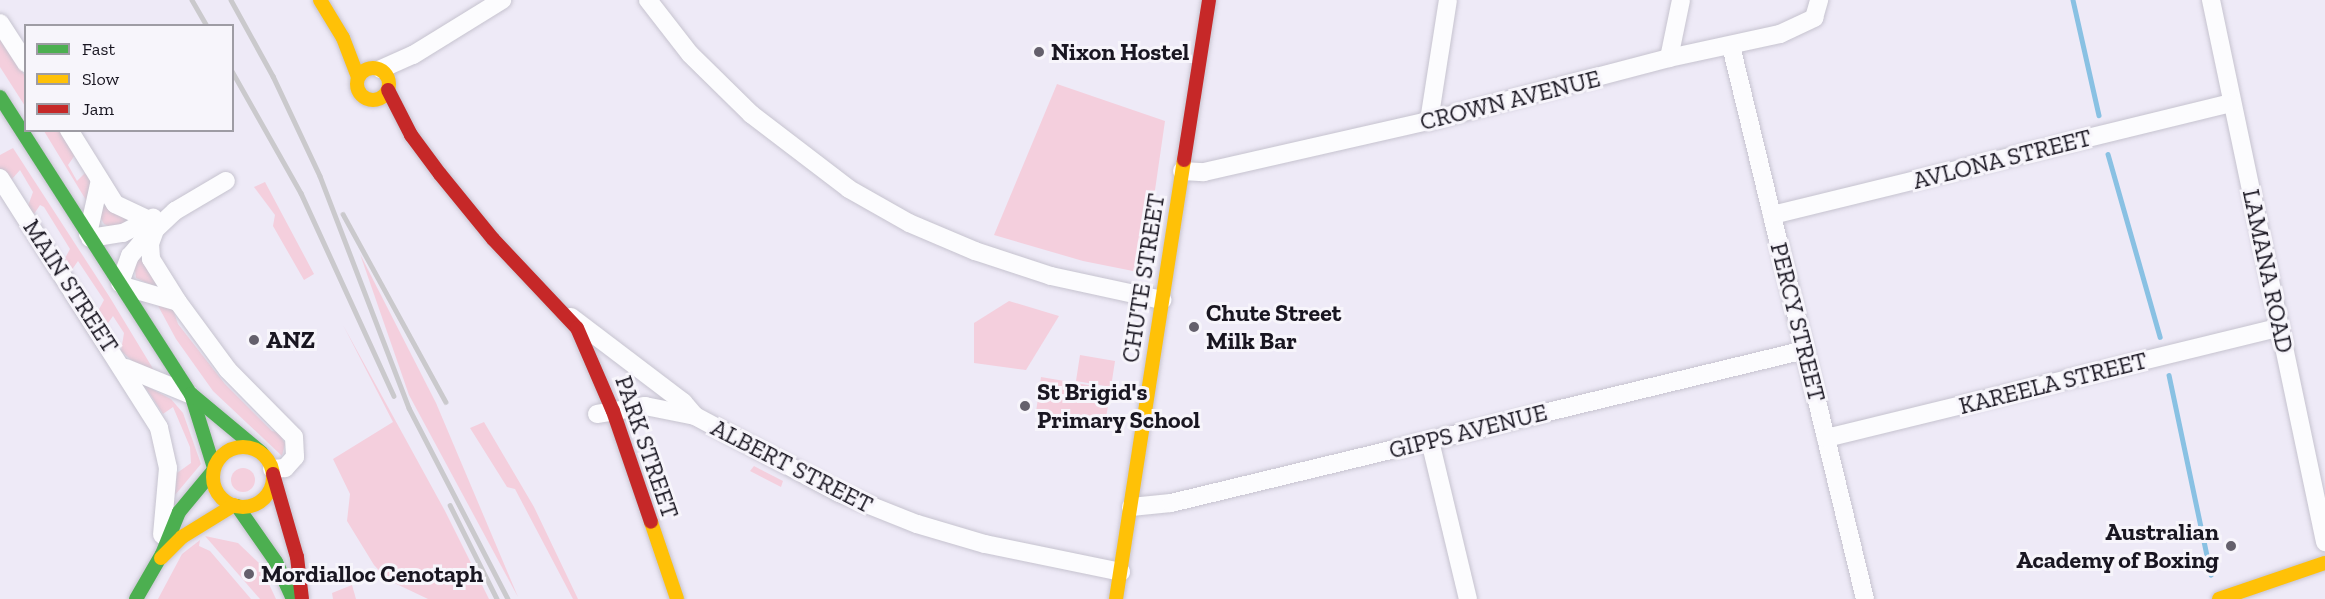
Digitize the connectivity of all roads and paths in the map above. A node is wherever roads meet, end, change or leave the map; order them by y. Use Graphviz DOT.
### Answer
graph roads {
  1 [pos="320,0"];
  2 [pos="502,0"];
  3 [pos="648,0"];
  4 [pos="1209,0"];
  5 [pos="1448,0"];
  6 [pos="1681,0"];
  7 [pos="1819,0"];
  8 [pos="2211,0"];
  9 [pos="0,23"];
  10 [pos="343,38"];
  11 [pos="1731,46"];
  12 [pos="1669,58"];
  13 [pos="24,60"];
  14 [pos="383,76"];
  15 [pos="358,78"];
  16 [pos="0,97"];
  17 [pos="372,100"];
  18 [pos="2232,103"];
  19 [pos="1429,121"];
  20 [pos="70,132"];
  21 [pos="1182,171"];
  22 [pos="100,180"];
  23 [pos="226,180"];
  24 [pos="1,181"];
  25 [pos="1772,214"];
  26 [pos="152,225"];
  27 [pos="89,236"];
  28 [pos="120,284"];
  29 [pos="1162,300"];
  30 [pos="178,302"];
  31 [pos="561,317"];
  32 [pos="2280,327"];
  33 [pos="1805,350"];
  34 [pos="122,365"];
  35 [pos="191,394"];
  36 [pos="605,412"];
  37 [pos="695,416"];
  38 [pos="1826,438"];
  39 [pos="1430,441"];
  40 [pos="262,453"];
  41 [pos="214,470"];
  42 [pos="273,472"];
  43 [pos="236,506"];
  44 [pos="1131,507"];
  45 [pos="2325,542"];
  46 [pos="161,556"];
  47 [pos="2325,563"];
  48 [pos="1120,572"];
  49 [pos="136,599"];
  50 [pos="293,599"];
  51 [pos="302,599"];
  52 [pos="664,599"];
  53 [pos="677,599"];
  54 [pos="1116,599"];
  55 [pos="1468,599"];
  56 [pos="1865,599"];
  57 [pos="2218,599"];
  1 -- 10 [label="main road, ALBERT STREET"];
  2 -- 14 [label="street"];
  3 -- 29 [label="street"];
  4 -- 21 [label="main road, CHUTE STREET"];
  5 -- 19 [label="street"];
  6 -- 12 [label="street"];
  7 -- 11 [label="street, CROWN AVENUE"];
  8 -- 18 [label="street, LAMANA ROAD"];
  9 -- 13 [label="street"];
  10 -- 14 [label="main road, ALBERT STREET"];
  10 -- 15 [label="main road, ALBERT STREET"];
  11 -- 12 [label="street, CROWN AVENUE"];
  11 -- 25 [label="street, PERCY STREET"];
  12 -- 19 [label="street, CROWN AVENUE"];
  14 -- 15 [label="main road"];
  14 -- 17 [label="main road"];
  14 -- 31 [label="main road, ALBERT STREET"];
  15 -- 17 [label="main road, ALBERT STREET"];
  16 -- 27 [label="main road, MAIN STREET"];
  17 -- 31 [label="main road, ALBERT STREET"];
  18 -- 25 [label="street, AVLONA STREET"];
  18 -- 32 [label="street, LAMANA ROAD"];
  19 -- 21 [label="street, CROWN AVENUE"];
  20 -- 22 [label="street"];
  21 -- 29 [label="main road, CHUTE STREET"];
  22 -- 26 [label="street"];
  22 -- 27 [label="street, MAIN STREET"];
  23 -- 26 [label="street"];
  24 -- 34 [label="street, MAIN STREET"];
  25 -- 33 [label="street, PERCY STREET"];
  26 -- 27 [label="street"];
  26 -- 28 [label="street"];
  26 -- 30 [label="street"];
  27 -- 28 [label="main road, MAIN STREET"];
  28 -- 30 [label="street, MAIN STREET"];
  28 -- 35 [label="main road, MAIN STREET"];
  29 -- 44 [label="main road, CHUTE STREET"];
  30 -- 42 [label="street"];
  31 -- 36 [label="main road, PARK STREET"];
  31 -- 37 [label="street, ALBERT STREET"];
  32 -- 38 [label="street, KAREELA STREET"];
  32 -- 45 [label="street, LAMANA ROAD"];
  33 -- 38 [label="street, PERCY STREET"];
  33 -- 39 [label="street, GIPPS AVENUE"];
  34 -- 35 [label="street, MAIN STREET"];
  34 -- 46 [label="street, MAIN STREET"];
  35 -- 40 [label="main road, MAIN STREET"];
  35 -- 41 [label="main road, MAIN STREET"];
  36 -- 37 [label="street"];
  36 -- 52 [label="main road, PARK STREET"];
  36 -- 53 [label="main road, PARK STREET"];
  37 -- 48 [label="street, ALBERT STREET"];
  38 -- 56 [label="street, PERCY STREET"];
  39 -- 44 [label="street, GIPPS AVENUE"];
  39 -- 55 [label="street"];
  40 -- 41 [label="main road"];
  40 -- 42 [label="main road"];
  41 -- 43 [label="main road"];
  41 -- 46 [label="main road"];
  42 -- 43 [label="main road"];
  42 -- 51 [label="main road"];
  43 -- 46 [label="main road"];
  43 -- 50 [label="main road"];
  44 -- 48 [label="main road, CHUTE STREET"];
  46 -- 49 [label="main road"];
  47 -- 57 [label="main road"];
  48 -- 54 [label="main road, CHUTE STREET"];
}
